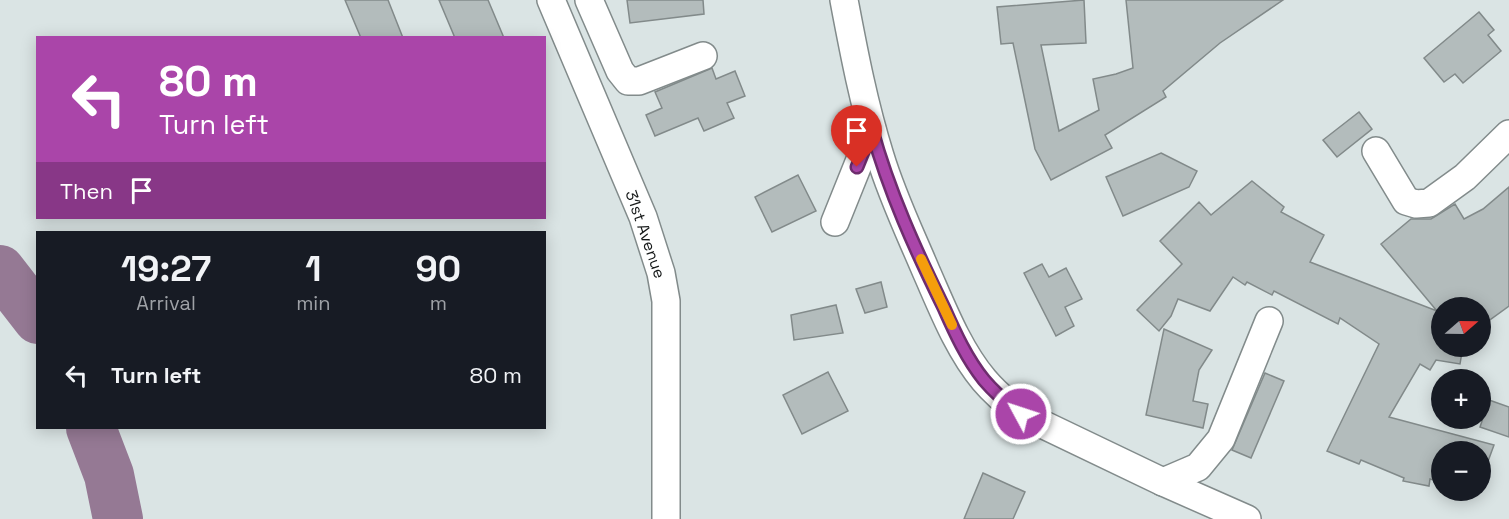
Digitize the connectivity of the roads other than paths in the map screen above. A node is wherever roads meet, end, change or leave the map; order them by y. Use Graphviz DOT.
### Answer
graph roads {
  1 [pos="551,0"];
  2 [pos="589,0"];
  3 [pos="844,0"];
  4 [pos="703,56"];
  5 [pos="872,130"];
  6 [pos="1509,134"];
  7 [pos="1376,151"];
  8 [pos="835,222"];
  9 [pos="1269,321"];
  10 [pos="1163,482"];
  11 [pos="666,519"];
  12 [pos="1247,519"];
  1 -- 11 [label="street, 31st Avenue"];
  2 -- 4 [label="street"];
  3 -- 5 [label="street"];
  5 -- 8 [label="street"];
  5 -- 10 [label="street"];
  6 -- 7 [label="street"];
  9 -- 10 [label="street"];
  10 -- 12 [label="street"];
}
